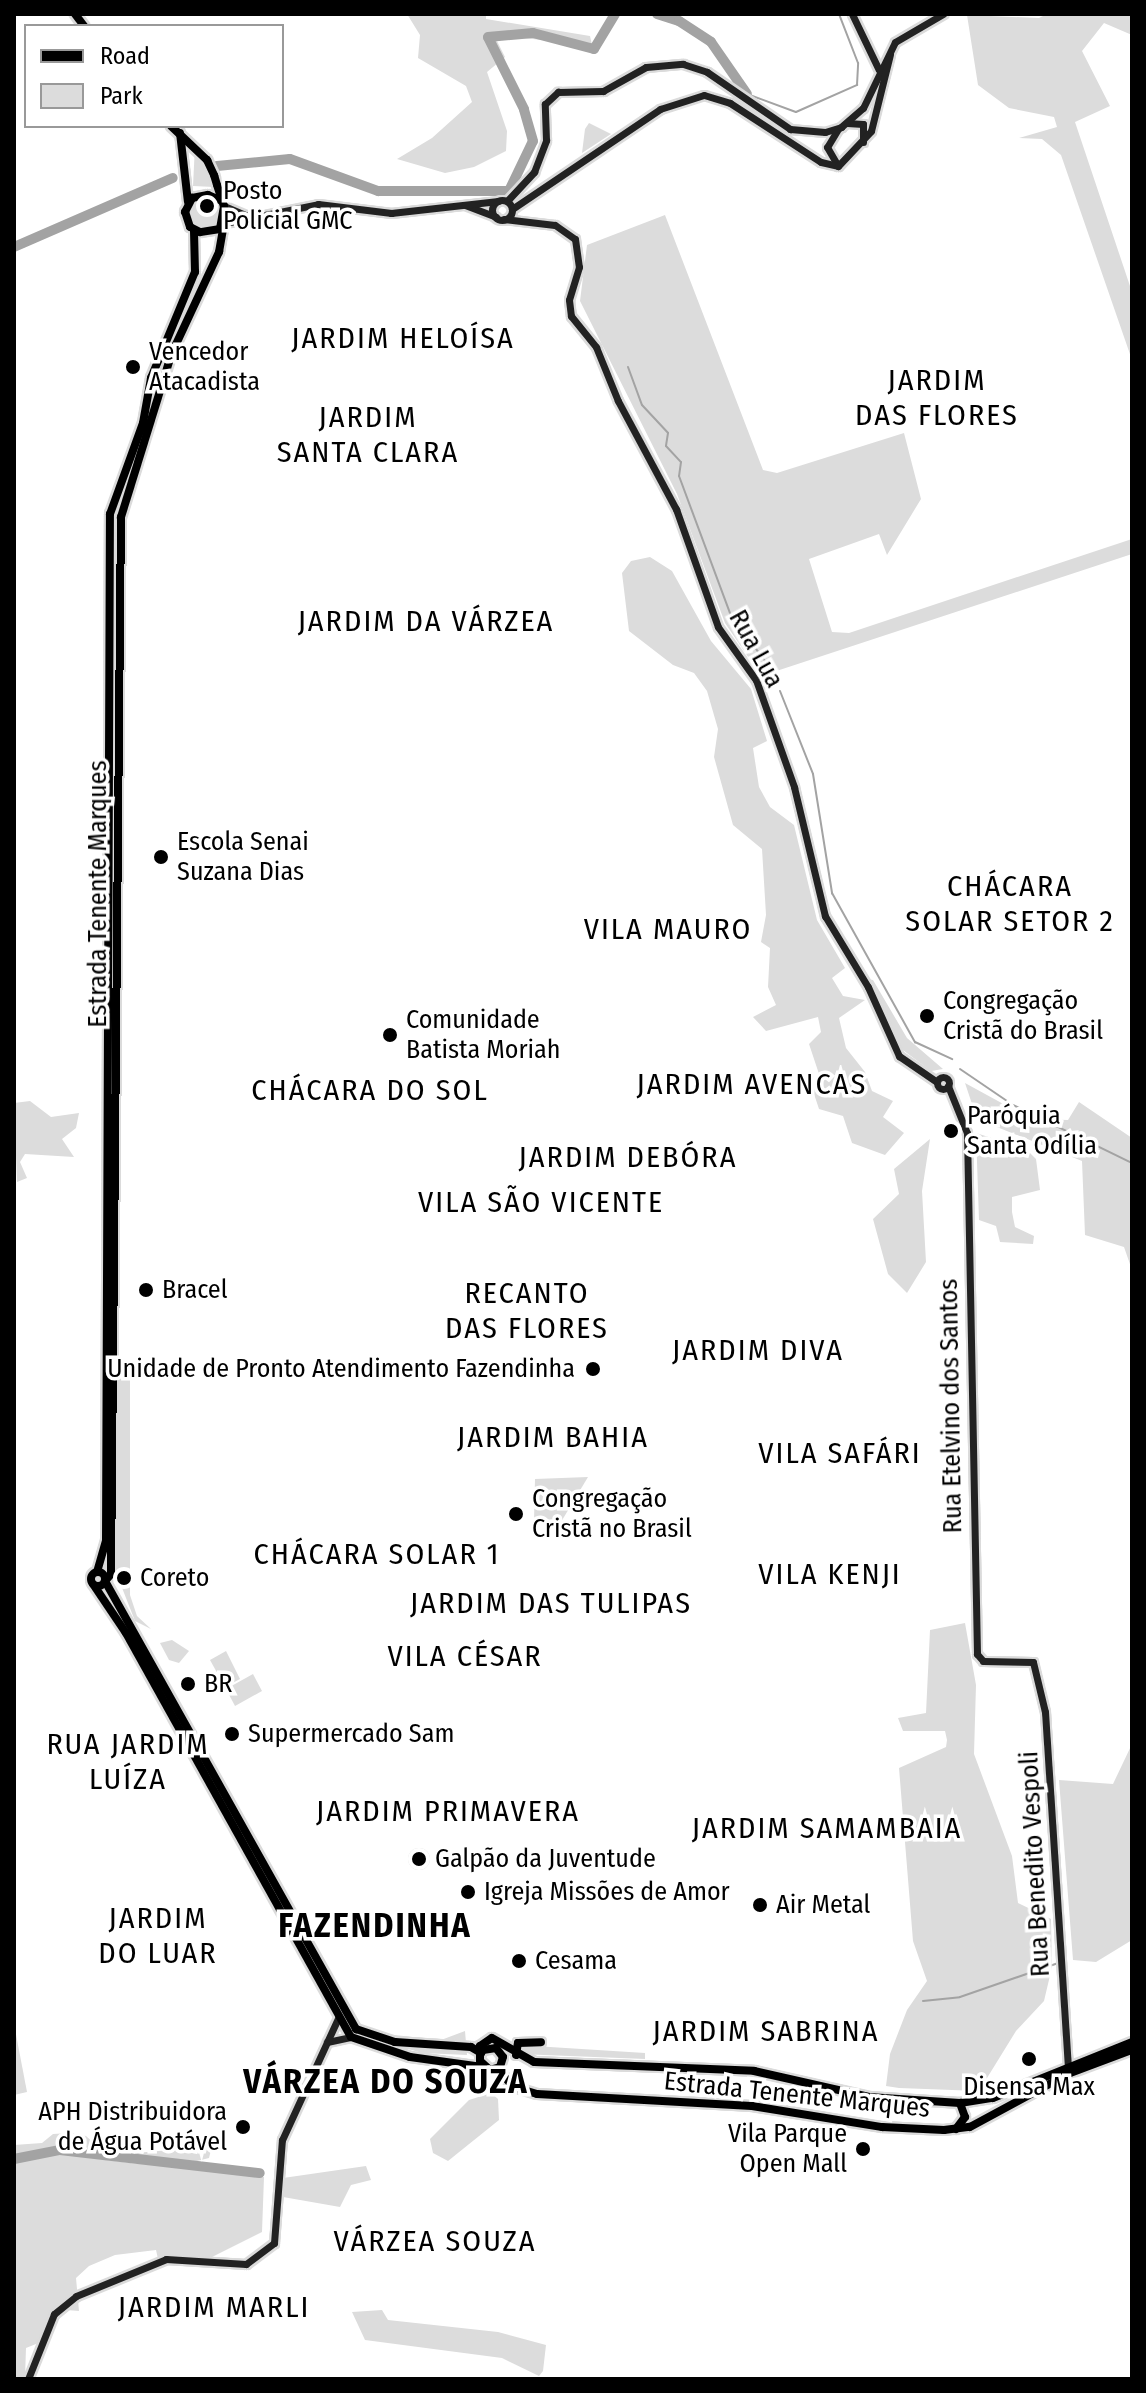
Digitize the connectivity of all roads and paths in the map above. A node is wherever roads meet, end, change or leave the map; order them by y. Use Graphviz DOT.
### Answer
graph roads {
  1 [pos="852,14"];
  2 [pos="943,14"];
  3 [pos="865,43"];
  4 [pos="891,46"];
  5 [pos="872,51"];
  6 [pos="879,67"];
  7 [pos="873,81"];
  8 [pos="881,104"];
  9 [pos="765,115"];
  10 [pos="760,123"];
  11 [pos="847,123"];
  12 [pos="174,128"];
  13 [pos="838,129"];
  14 [pos="180,133"];
  15 [pos="863,144"];
  16 [pos="838,166"];
  17 [pos="188,202"];
  18 [pos="223,203"];
  19 [pos="465,205"];
  20 [pos="507,206"];
  21 [pos="249,216"];
  22 [pos="500,218"];
  23 [pos="533,221"];
  24 [pos="224,224"];
  25 [pos="194,230"];
  26 [pos="941,1084"];
  27 [pos="97,1572"];
  28 [pos="106,1580"];
  29 [pos="93,1584"];
  30 [pos="126,1633"];
  31 [pos="145,1646"];
  32 [pos="1033,1662"];
  33 [pos="338,2018"];
  34 [pos="351,2037"];
  35 [pos="327,2042"];
  36 [pos="541,2042"];
  37 [pos="1132,2042"];
  38 [pos="501,2049"];
  39 [pos="1132,2050"];
  40 [pos="482,2052"];
  41 [pos="516,2056"];
  42 [pos="1068,2066"];
  43 [pos="483,2067"];
  44 [pos="497,2069"];
  45 [pos="993,2098"];
  46 [pos="981,2102"];
  47 [pos="960,2103"];
  48 [pos="1003,2108"];
  49 [pos="983,2121"];
  50 [pos="956,2130"];
  51 [pos="28,2379"];
  1 -- 3 [label="street"];
  2 -- 4 [label="street"];
  3 -- 5 [label="street"];
  3 -- 7 [label="street"];
  4 -- 5 [label="street"];
  4 -- 6 [label="street"];
  4 -- 8 [label="street"];
  5 -- 6 [label="street"];
  6 -- 7 [label="street"];
  6 -- 8 [label="street"];
  7 -- 11 [label="street"];
  8 -- 15 [label="street"];
  9 -- 10 [label="street"];
  9 -- 13 [label="street"];
  9 -- 20 [label="street"];
  10 -- 16 [label="street"];
  10 -- 20 [label="street"];
  11 -- 13 [label="street"];
  11 -- 15 [label="street"];
  12 -- 14 [label="main road"];
  13 -- 16 [label="street"];
  14 -- 17 [label="main road, Estrada Tenente Marques"];
  14 -- 18 [label="main road, Estrada Tenente Marques"];
  15 -- 16 [label="street"];
  17 -- 18 [label="main road"];
  17 -- 25 [label="main road, Estrada Tenente Marques"];
  18 -- 21 [label="street"];
  18 -- 24 [label="main road, Estrada Tenente Marques"];
  19 -- 20 [label="street"];
  19 -- 21 [label="street"];
  19 -- 22 [label="street, Rua Lua"];
  20 -- 22 [label="street"];
  20 -- 22 [label="street"];
  20 -- 23 [label="street, Rua Lua"];
  21 -- 24 [label="street"];
  22 -- 23 [label="street, Rua Lua"];
  23 -- 26 [label="street, Rua Lua"];
  24 -- 25 [label="main road"];
  24 -- 28 [label="main road, Estrada Tenente Marques"];
  25 -- 27 [label="main road, Estrada Tenente Marques"];
  26 -- 32 [label="street, Rua Etelvino dos Santos"];
  27 -- 28 [label="main road"];
  27 -- 29 [label="main road, Estrada Tenente Marques"];
  28 -- 29 [label="main road"];
  28 -- 31 [label="main road"];
  29 -- 30 [label="main road"];
  30 -- 31 [label="main road"];
  30 -- 33 [label="main road"];
  31 -- 40 [label="main road"];
  32 -- 42 [label="street, Rua Benedito Vespoli"];
  33 -- 34 [label="main road"];
  33 -- 35 [label="street"];
  34 -- 35 [label="street"];
  34 -- 43 [label="main road, Estrada Tenente Marques"];
  35 -- 51 [label="street"];
  36 -- 41 [label="main road"];
  37 -- 42 [label="main road, Estrada Tenente Marques"];
  38 -- 40 [label="main road"];
  38 -- 41 [label="main road, Estrada Tenente Marques"];
  38 -- 44 [label="main road"];
  39 -- 48 [label="main road, Estrada Tenente Marques"];
  40 -- 43 [label="main road"];
  41 -- 47 [label="main road, Estrada Tenente Marques"];
  42 -- 45 [label="main road, Estrada Tenente Marques"];
  43 -- 44 [label="main road, Estrada Tenente Marques"];
  44 -- 50 [label="main road, Estrada Tenente Marques"];
  45 -- 46 [label="main road, Estrada Tenente Marques"];
  45 -- 48 [label="main road"];
  46 -- 47 [label="main road, Estrada Tenente Marques"];
  46 -- 49 [label="main road"];
  47 -- 50 [label="main road"];
  48 -- 49 [label="main road, Estrada Tenente Marques"];
  49 -- 50 [label="main road, Estrada Tenente Marques"];
}
